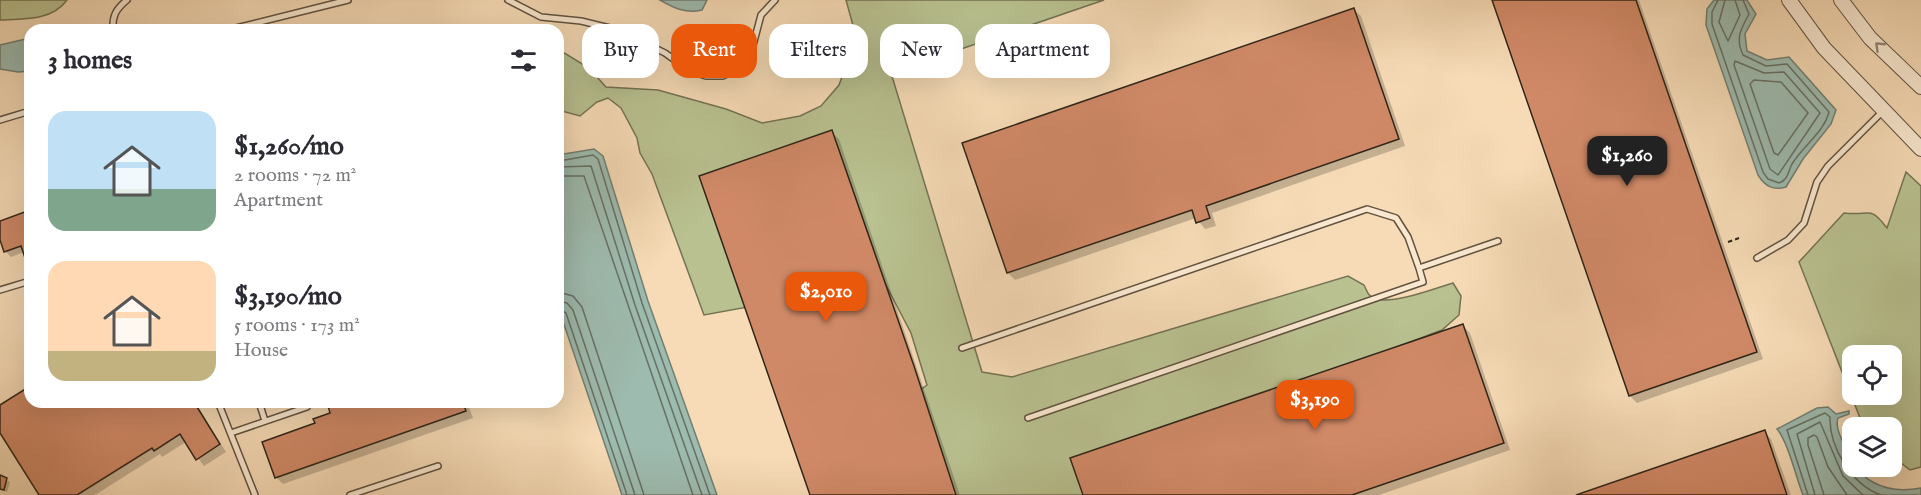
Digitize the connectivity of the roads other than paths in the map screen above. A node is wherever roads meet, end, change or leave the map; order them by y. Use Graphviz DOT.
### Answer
graph roads {
  1 [pos="127,0"];
  2 [pos="348,0"];
  3 [pos="508,0"];
  4 [pos="775,0"];
  5 [pos="1789,0"];
  6 [pos="1841,0"];
  7 [pos="769,3"];
  8 [pos="112,24"];
  9 [pos="252,24"];
  10 [pos="1921,87"];
  11 [pos="1883,110"];
  12 [pos="24,113"];
  13 [pos="0,120"];
  14 [pos="1921,149"];
  15 [pos="1498,241"];
  16 [pos="1757,258"];
  17 [pos="1419,268"];
  18 [pos="24,282"];
  19 [pos="0,290"];
  20 [pos="962,348"];
  21 [pos="221,408"];
  22 [pos="261,408"];
  23 [pos="304,408"];
  24 [pos="1028,418"];
  25 [pos="266,422"];
  26 [pos="231,433"];
  27 [pos="438,466"];
  28 [pos="255,495"];
  29 [pos="351,495"];
  1 -- 8 [label="lane"];
  2 -- 9 [label="lane"];
  3 -- 7 [label="lane"];
  4 -- 7 [label="lane"];
  5 -- 11 [label="street"];
  10 -- 6 [label="street, one-way"];
  11 -- 14 [label="street"];
  11 -- 16 [label="lane"];
  12 -- 13 [label="lane"];
  15 -- 17 [label="lane"];
  17 -- 20 [label="lane"];
  17 -- 24 [label="lane"];
  18 -- 19 [label="lane"];
  21 -- 26 [label="lane"];
  22 -- 25 [label="lane"];
  23 -- 25 [label="lane"];
  25 -- 26 [label="lane"];
  26 -- 28 [label="lane"];
  27 -- 29 [label="lane"];
}
